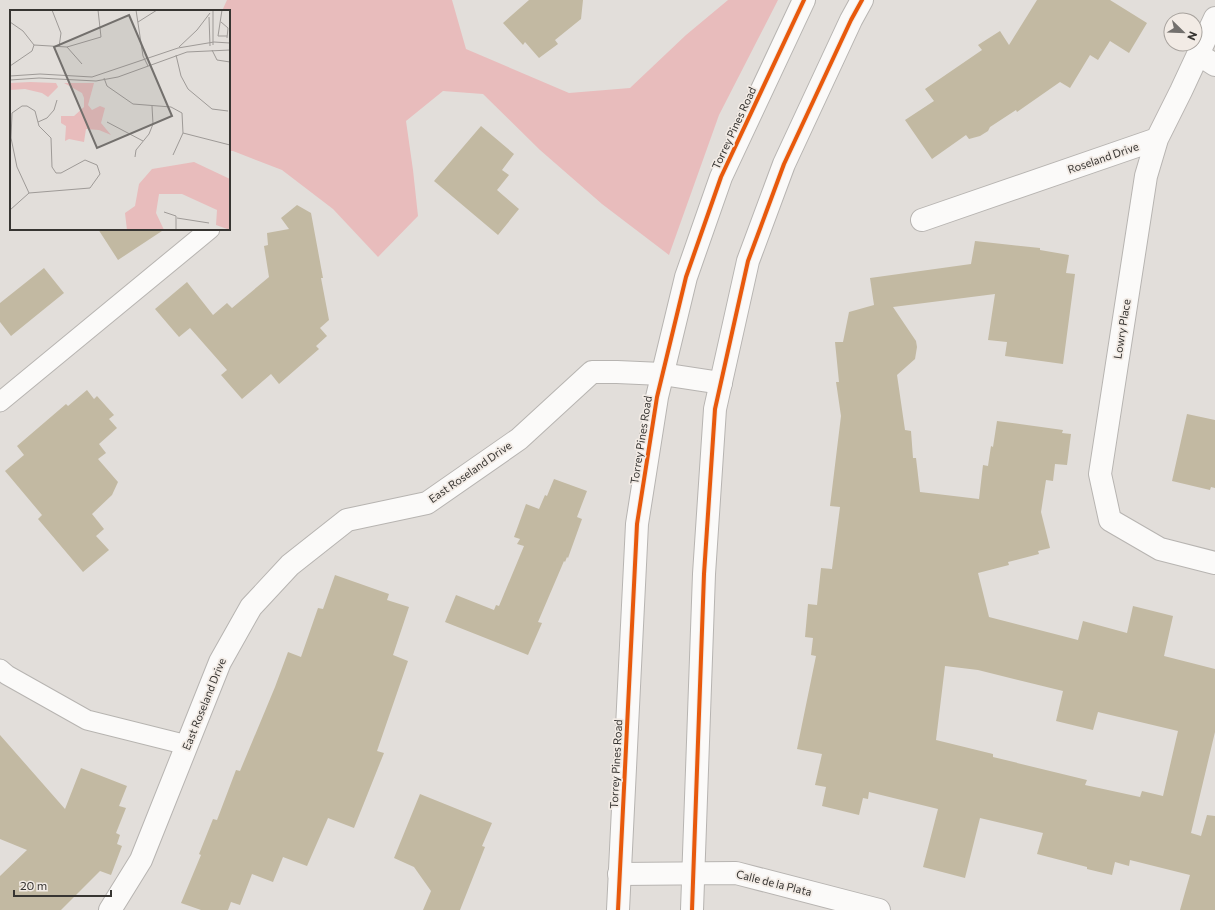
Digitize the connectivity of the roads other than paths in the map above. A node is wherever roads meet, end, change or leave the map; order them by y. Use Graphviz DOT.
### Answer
graph roads {
  1 [pos="804,0"];
  2 [pos="862,0"];
  3 [pos="1215,18"];
  4 [pos="1206,59"];
  5 [pos="1157,139"];
  6 [pos="922,220"];
  7 [pos="209,230"];
  8 [pos="662,374"];
  9 [pos="721,383"];
  10 [pos="0,402"];
  11 [pos="1215,563"];
  12 [pos="0,669"];
  13 [pos="187,745"];
  14 [pos="693,873"];
  15 [pos="619,874"];
  16 [pos="110,910"];
  17 [pos="618,910"];
  18 [pos="692,910"];
  19 [pos="879,910"];
  1 -- 8 [label="street, Torrey Pines Road"];
  2 -- 9 [label="street"];
  3 -- 4 [label="street"];
  4 -- 5 [label="street"];
  5 -- 6 [label="street, Roseland Drive"];
  5 -- 11 [label="street, Lowry Place"];
  7 -- 10 [label="lane"];
  8 -- 9 [label="street, East Roseland Drive"];
  8 -- 13 [label="street, East Roseland Drive"];
  8 -- 15 [label="street, Torrey Pines Road"];
  9 -- 14 [label="street"];
  12 -- 13 [label="lane"];
  13 -- 16 [label="street, East Roseland Drive"];
  14 -- 15 [label="street, Calle de la Plata"];
  14 -- 18 [label="street"];
  14 -- 19 [label="street, Calle de la Plata"];
  15 -- 17 [label="street, Torrey Pines Road"];
}
